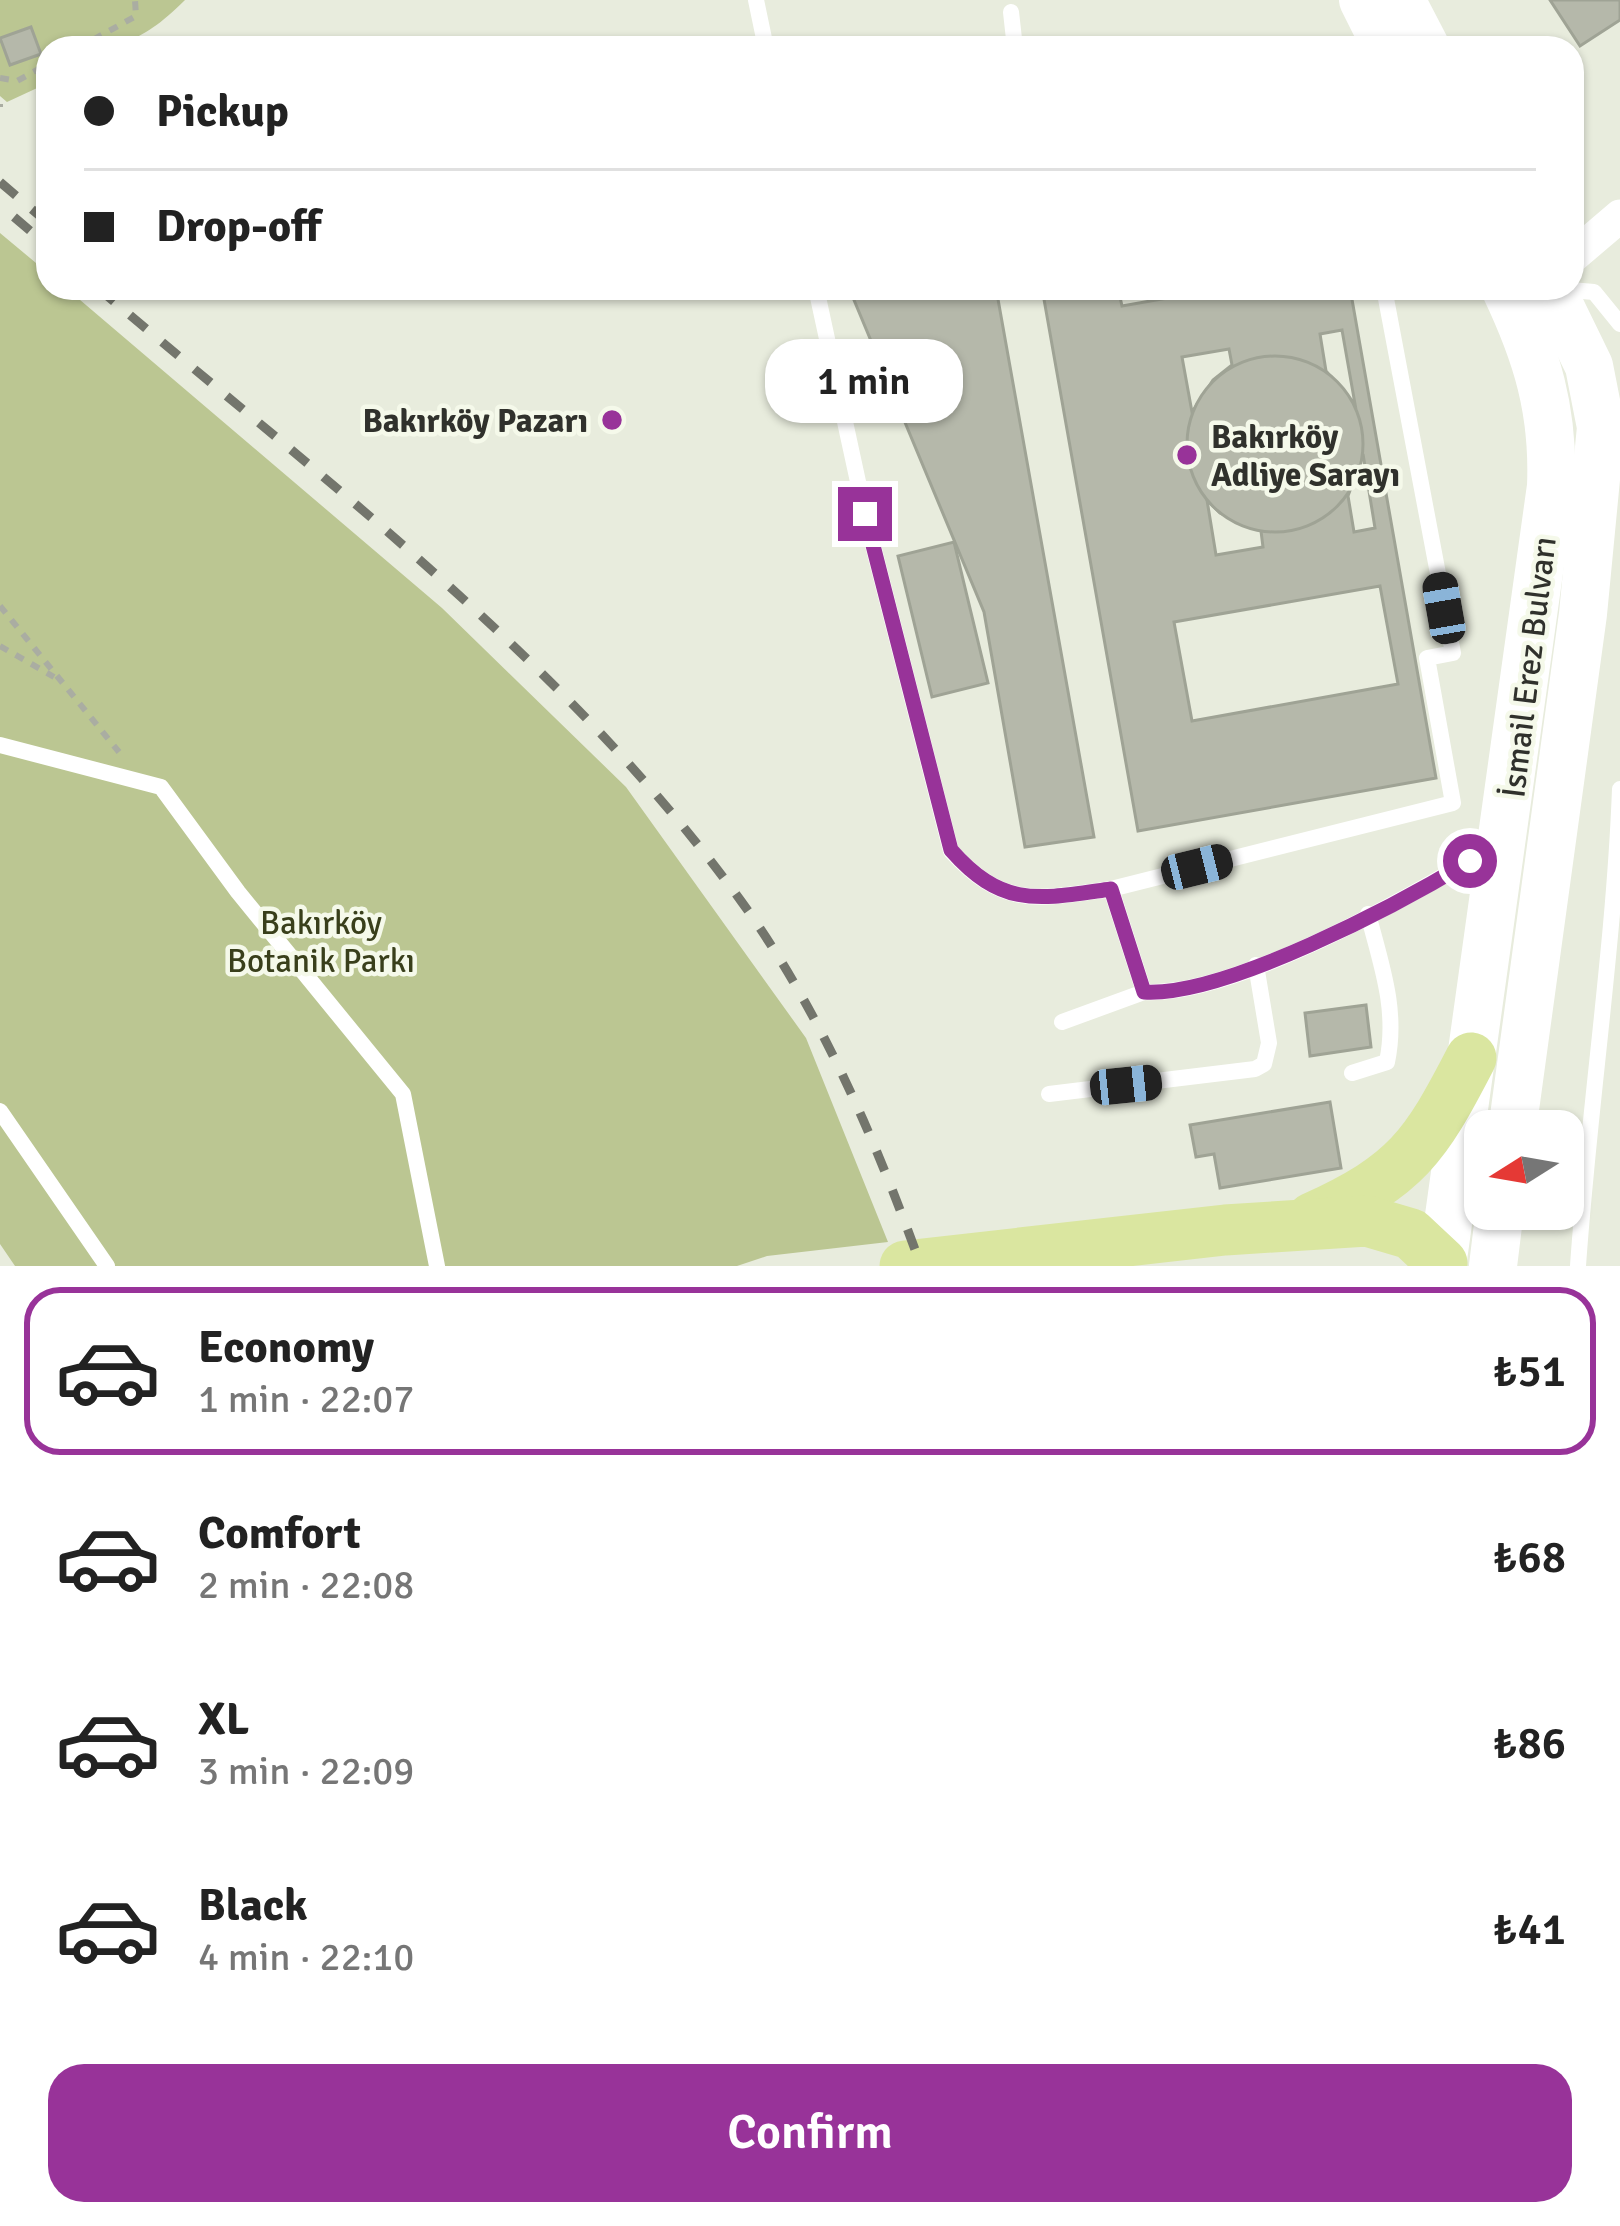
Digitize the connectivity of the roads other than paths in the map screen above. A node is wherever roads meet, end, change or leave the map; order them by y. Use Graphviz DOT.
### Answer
graph roads {
  1 [pos="756,0"];
  2 [pos="1363,0"];
  3 [pos="1402,0"];
  4 [pos="1011,12"];
  5 [pos="764,36"];
  6 [pos="1014,36"];
  7 [pos="1381,36"];
  8 [pos="1420,36"];
  9 [pos="1620,216"];
  10 [pos="1584,247"];
  11 [pos="1584,290"];
  12 [pos="819,300"];
  13 [pos="1386,300"];
  14 [pos="1543,300"];
  15 [pos="1555,300"];
  16 [pos="1620,324"];
  17 [pos="0,745"];
  18 [pos="1620,788"];
  19 [pos="1505,839"];
  20 [pos="1111,889"];
  21 [pos="1368,914"];
  22 [pos="1256,965"];
  23 [pos="1144,992"];
  24 [pos="1062,1022"];
  25 [pos="1471,1058"];
  26 [pos="1352,1073"];
  27 [pos="1049,1094"];
  28 [pos="1515,1110"];
  29 [pos="0,1111"];
  30 [pos="1295,1226"];
  31 [pos="1497,1230"];
  32 [pos="1443,1265"];
  33 [pos="107,1266"];
  34 [pos="437,1266"];
  35 [pos="905,1266"];
  36 [pos="1492,1266"];
  37 [pos="1578,1266"];
  1 -- 5 [label="lane"];
  2 -- 7 [label="street"];
  3 -- 8 [label="street"];
  4 -- 6 [label="lane"];
  9 -- 10 [label="street"];
  11 -- 16 [label="lane"];
  12 -- 20 [label="lane"];
  13 -- 20 [label="lane"];
  14 -- 19 [label="street, İsmail Erez Bulvarı"];
  15 -- 28 [label="street, İsmail Erez Bulvarı"];
  17 -- 34 [label="lane"];
  18 -- 37 [label="lane"];
  19 -- 21 [label="lane"];
  19 -- 25 [label="street, İsmail Erez Bulvarı"];
  20 -- 23 [label="lane"];
  21 -- 22 [label="lane"];
  21 -- 26 [label="lane"];
  22 -- 23 [label="lane"];
  22 -- 27 [label="lane"];
  23 -- 24 [label="lane"];
  25 -- 30 [label="main road"];
  25 -- 32 [label="street, İsmail Erez Bulvarı"];
  29 -- 33 [label="lane"];
  30 -- 32 [label="main road"];
  30 -- 35 [label="main road"];
  31 -- 36 [label="street"];
}
